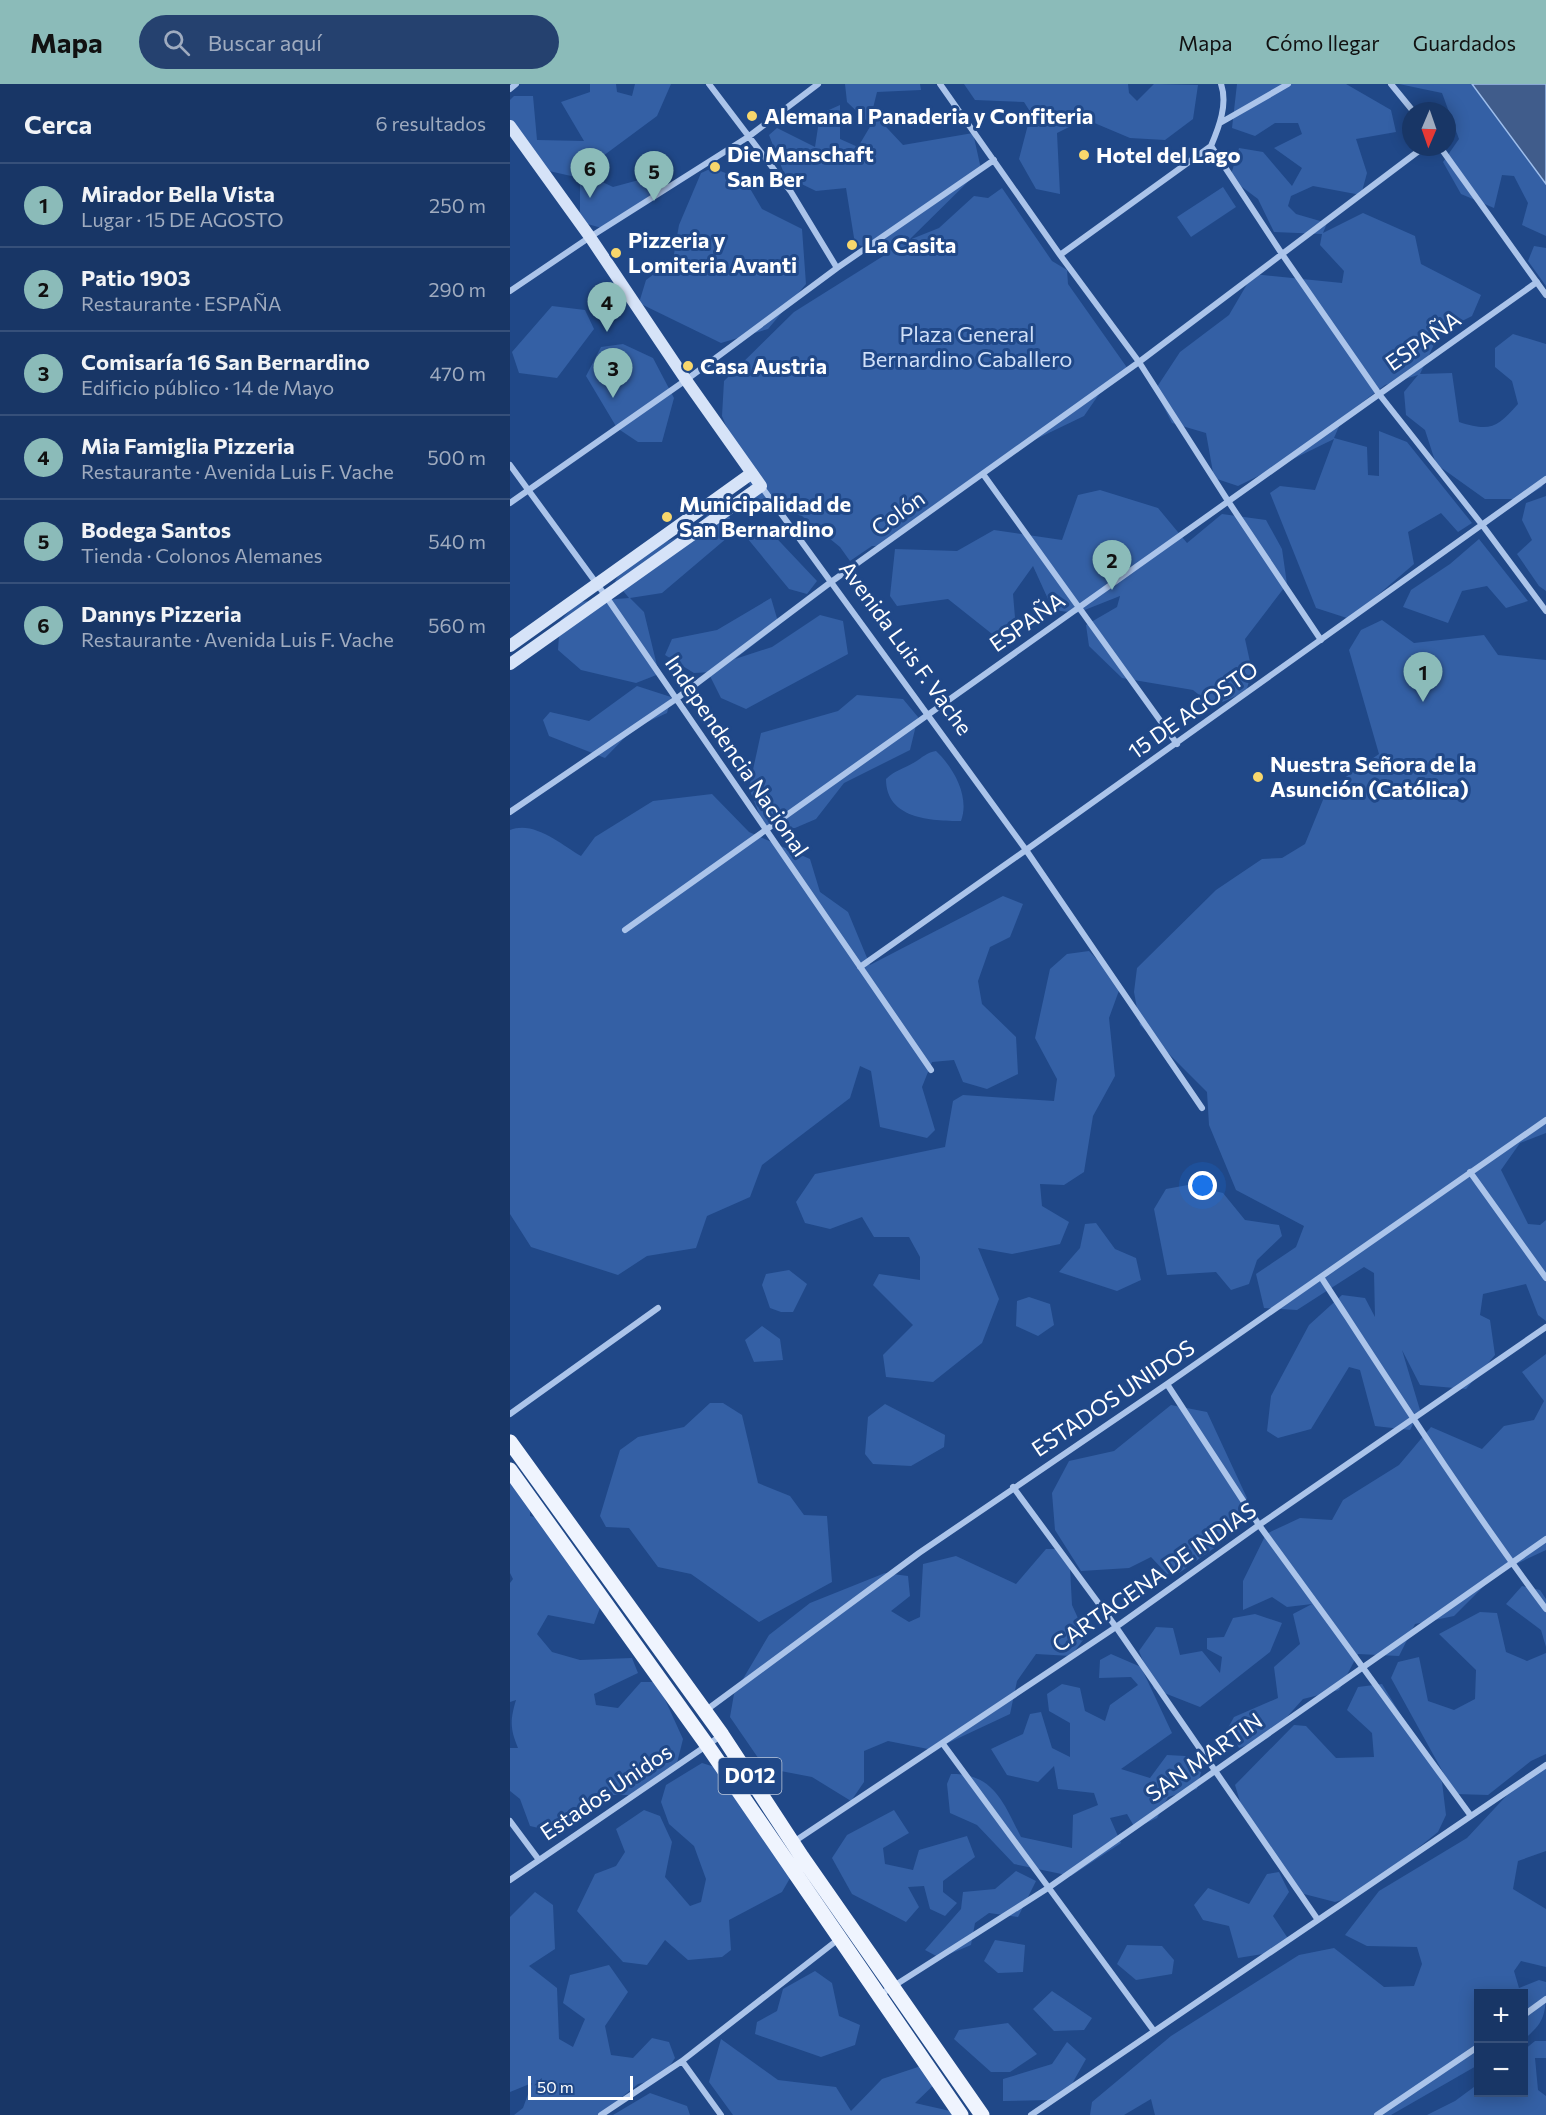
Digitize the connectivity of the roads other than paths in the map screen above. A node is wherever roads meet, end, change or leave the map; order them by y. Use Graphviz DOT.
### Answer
graph roads {
  1 [pos="516,84"];
  2 [pos="709,84"];
  3 [pos="818,84"];
  4 [pos="940,84"];
  5 [pos="1221,84"];
  6 [pos="1288,84"];
  7 [pos="1391,84"];
  8 [pos="510,89"];
  9 [pos="1406,102"];
  10 [pos="1220,123"];
  11 [pos="510,126"];
  12 [pos="748,136"];
  13 [pos="1211,146"];
  14 [pos="1412,156"];
  15 [pos="1446,156"];
  16 [pos="994,160"];
  17 [pos="590,237"];
  18 [pos="1282,254"];
  19 [pos="1060,255"];
  20 [pos="837,268"];
  21 [pos="1537,282"];
  22 [pos="510,291"];
  23 [pos="1546,295"];
  24 [pos="1139,362"];
  25 [pos="686,380"];
  26 [pos="1379,394"];
  27 [pos="510,465"];
  28 [pos="752,472"];
  29 [pos="983,474"];
  30 [pos="1546,479"];
  31 [pos="761,486"];
  32 [pos="527,490"];
  33 [pos="1228,501"];
  34 [pos="510,503"];
  35 [pos="1483,526"];
  36 [pos="831,582"];
  37 [pos="596,583"];
  38 [pos="605,595"];
  39 [pos="1079,607"];
  40 [pos="1546,611"];
  41 [pos="1322,640"];
  42 [pos="510,646"];
  43 [pos="510,664"];
  44 [pos="676,699"];
  45 [pos="928,714"];
  46 [pos="1177,744"];
  47 [pos="510,812"];
  48 [pos="765,829"];
  49 [pos="1026,850"];
  50 [pos="625,930"];
  51 [pos="860,967"];
  52 [pos="931,1070"];
  53 [pos="1202,1108"];
  54 [pos="1546,1120"];
  55 [pos="1470,1172"];
  56 [pos="1321,1277"];
  57 [pos="1546,1278"];
  58 [pos="658,1308"];
  59 [pos="1546,1327"];
  60 [pos="1167,1384"];
  61 [pos="510,1414"];
  62 [pos="1413,1418"];
  63 [pos="510,1442"];
  64 [pos="510,1470"];
  65 [pos="1013,1487"];
  66 [pos="1259,1525"];
  67 [pos="1546,1539"];
  68 [pos="1511,1563"];
  69 [pos="1546,1609"];
  70 [pos="1116,1627"];
  71 [pos="1363,1669"];
  72 [pos="705,1711"];
  73 [pos="722,1735"];
  74 [pos="943,1744"];
  75 [pos="707,1745"];
  76 [pos="1546,1765"];
  77 [pos="1215,1771"];
  78 [pos="1471,1816"];
  79 [pos="510,1821"];
  80 [pos="793,1842"];
  81 [pos="779,1851"];
  82 [pos="539,1860"];
  83 [pos="510,1880"];
  84 [pos="1048,1888"];
  85 [pos="1318,1920"];
  86 [pos="847,1933"];
  87 [pos="893,1985"];
  88 [pos="878,1996"];
  89 [pos="1546,1999"];
  90 [pos="1528,2012"];
  91 [pos="1154,2031"];
  92 [pos="1474,2049"];
  93 [pos="682,2061"];
  94 [pos="601,2115"];
  95 [pos="721,2115"];
  96 [pos="961,2115"];
  97 [pos="982,2115"];
  98 [pos="1031,2115"];
  99 [pos="1377,2115"];
  1 -- 8 [label="street"];
  2 -- 12 [label="street"];
  3 -- 12 [label="street"];
  4 -- 16 [label="street"];
  5 -- 10 [label="street"];
  6 -- 10 [label="street"];
  7 -- 9 [label="street"];
  10 -- 13 [label="street"];
  11 -- 17 [label="street, Avenida Luis F. Vache"];
  12 -- 17 [label="street"];
  12 -- 20 [label="street"];
  13 -- 18 [label="street"];
  13 -- 19 [label="street"];
  14 -- 18 [label="street, Colón"];
  15 -- 21 [label="street"];
  16 -- 19 [label="street"];
  16 -- 20 [label="street"];
  17 -- 22 [label="street"];
  17 -- 25 [label="street, Avenida Luis F. Vache"];
  18 -- 24 [label="street, Colón"];
  18 -- 26 [label="street"];
  19 -- 24 [label="street"];
  20 -- 25 [label="street"];
  21 -- 23 [label="street"];
  21 -- 26 [label="street, ESPAÑA"];
  24 -- 29 [label="street, Colón"];
  24 -- 33 [label="street"];
  25 -- 28 [label="street, Avenida Luis F. Vache"];
  25 -- 32 [label="street"];
  26 -- 33 [label="street, ESPAÑA"];
  26 -- 35 [label="street"];
  27 -- 32 [label="street, Independencia Nacional"];
  28 -- 31 [label="street, Avenida Luis F. Vache"];
  28 -- 37 [label="street"];
  29 -- 36 [label="street, Colón"];
  29 -- 39 [label="street"];
  30 -- 35 [label="street, 15 DE AGOSTO"];
  31 -- 36 [label="street, Avenida Luis F. Vache"];
  31 -- 38 [label="street"];
  32 -- 34 [label="street"];
  32 -- 37 [label="street, Independencia Nacional"];
  33 -- 39 [label="street, ESPAÑA"];
  33 -- 41 [label="street"];
  35 -- 40 [label="street"];
  35 -- 41 [label="street, 15 DE AGOSTO"];
  36 -- 44 [label="street, Colón"];
  36 -- 45 [label="street, Avenida Luis F. Vache"];
  37 -- 38 [label="street, Independencia Nacional"];
  37 -- 42 [label="street"];
  38 -- 43 [label="street"];
  38 -- 44 [label="street, Independencia Nacional"];
  39 -- 45 [label="street, ESPAÑA"];
  39 -- 46 [label="street"];
  41 -- 46 [label="street, 15 DE AGOSTO"];
  44 -- 47 [label="street, Colón"];
  44 -- 48 [label="street, Independencia Nacional"];
  45 -- 48 [label="street, ESPAÑA"];
  45 -- 49 [label="street, Avenida Luis F. Vache"];
  46 -- 49 [label="street, 15 DE AGOSTO"];
  48 -- 50 [label="street, ESPAÑA"];
  48 -- 51 [label="street, Independencia Nacional"];
  49 -- 51 [label="street, 15 DE AGOSTO"];
  49 -- 53 [label="street, Avenida Luis F. Vache"];
  51 -- 52 [label="street, Independencia Nacional"];
  54 -- 55 [label="street, ESTADOS UNIDOS"];
  55 -- 56 [label="street, ESTADOS UNIDOS"];
  55 -- 57 [label="street"];
  56 -- 60 [label="street, ESTADOS UNIDOS"];
  56 -- 62 [label="street"];
  58 -- 61 [label="street"];
  59 -- 62 [label="street, CARTAGENA DE INDIAS"];
  60 -- 65 [label="street, ESTADOS UNIDOS"];
  60 -- 66 [label="street"];
  62 -- 66 [label="street, CARTAGENA DE INDIAS"];
  62 -- 68 [label="street"];
  63 -- 72 [label="main road, D012"];
  64 -- 75 [label="main road, D012"];
  65 -- 70 [label="street"];
  65 -- 72 [label="street, ESTADOS UNIDOS"];
  66 -- 70 [label="street, CARTAGENA DE INDIAS"];
  66 -- 71 [label="street"];
  67 -- 68 [label="street, SAN MARTIN"];
  68 -- 69 [label="street"];
  68 -- 71 [label="street, SAN MARTIN"];
  70 -- 74 [label="street, CARTAGENA DE INDIAS"];
  70 -- 77 [label="street"];
  71 -- 77 [label="street, SAN MARTIN"];
  71 -- 78 [label="street"];
  72 -- 73 [label="main road, D012"];
  73 -- 75 [label="street, Estados Unidos"];
  73 -- 80 [label="main road, D012"];
  74 -- 80 [label="street, CARTAGENA DE INDIAS"];
  74 -- 84 [label="street"];
  75 -- 81 [label="main road, D012"];
  75 -- 82 [label="street, Estados Unidos"];
  76 -- 78 [label="street"];
  77 -- 84 [label="street, SAN MARTIN"];
  77 -- 85 [label="street"];
  78 -- 85 [label="street"];
  79 -- 82 [label="street"];
  80 -- 81 [label="street, CARTAGENA DE INDIAS"];
  80 -- 86 [label="main road, D012"];
  81 -- 86 [label="main road, D012"];
  82 -- 83 [label="street, Estados Unidos"];
  84 -- 87 [label="street, SAN MARTIN"];
  84 -- 91 [label="street"];
  85 -- 91 [label="street"];
  86 -- 87 [label="main road, D012"];
  86 -- 88 [label="main road, D012"];
  86 -- 93 [label="street"];
  87 -- 88 [label="street, SAN MARTIN"];
  87 -- 97 [label="main road, D012"];
  88 -- 96 [label="main road, D012"];
  89 -- 90 [label="street"];
  91 -- 98 [label="street"];
  92 -- 99 [label="street"];
  93 -- 94 [label="street"];
  93 -- 95 [label="street"];
}
